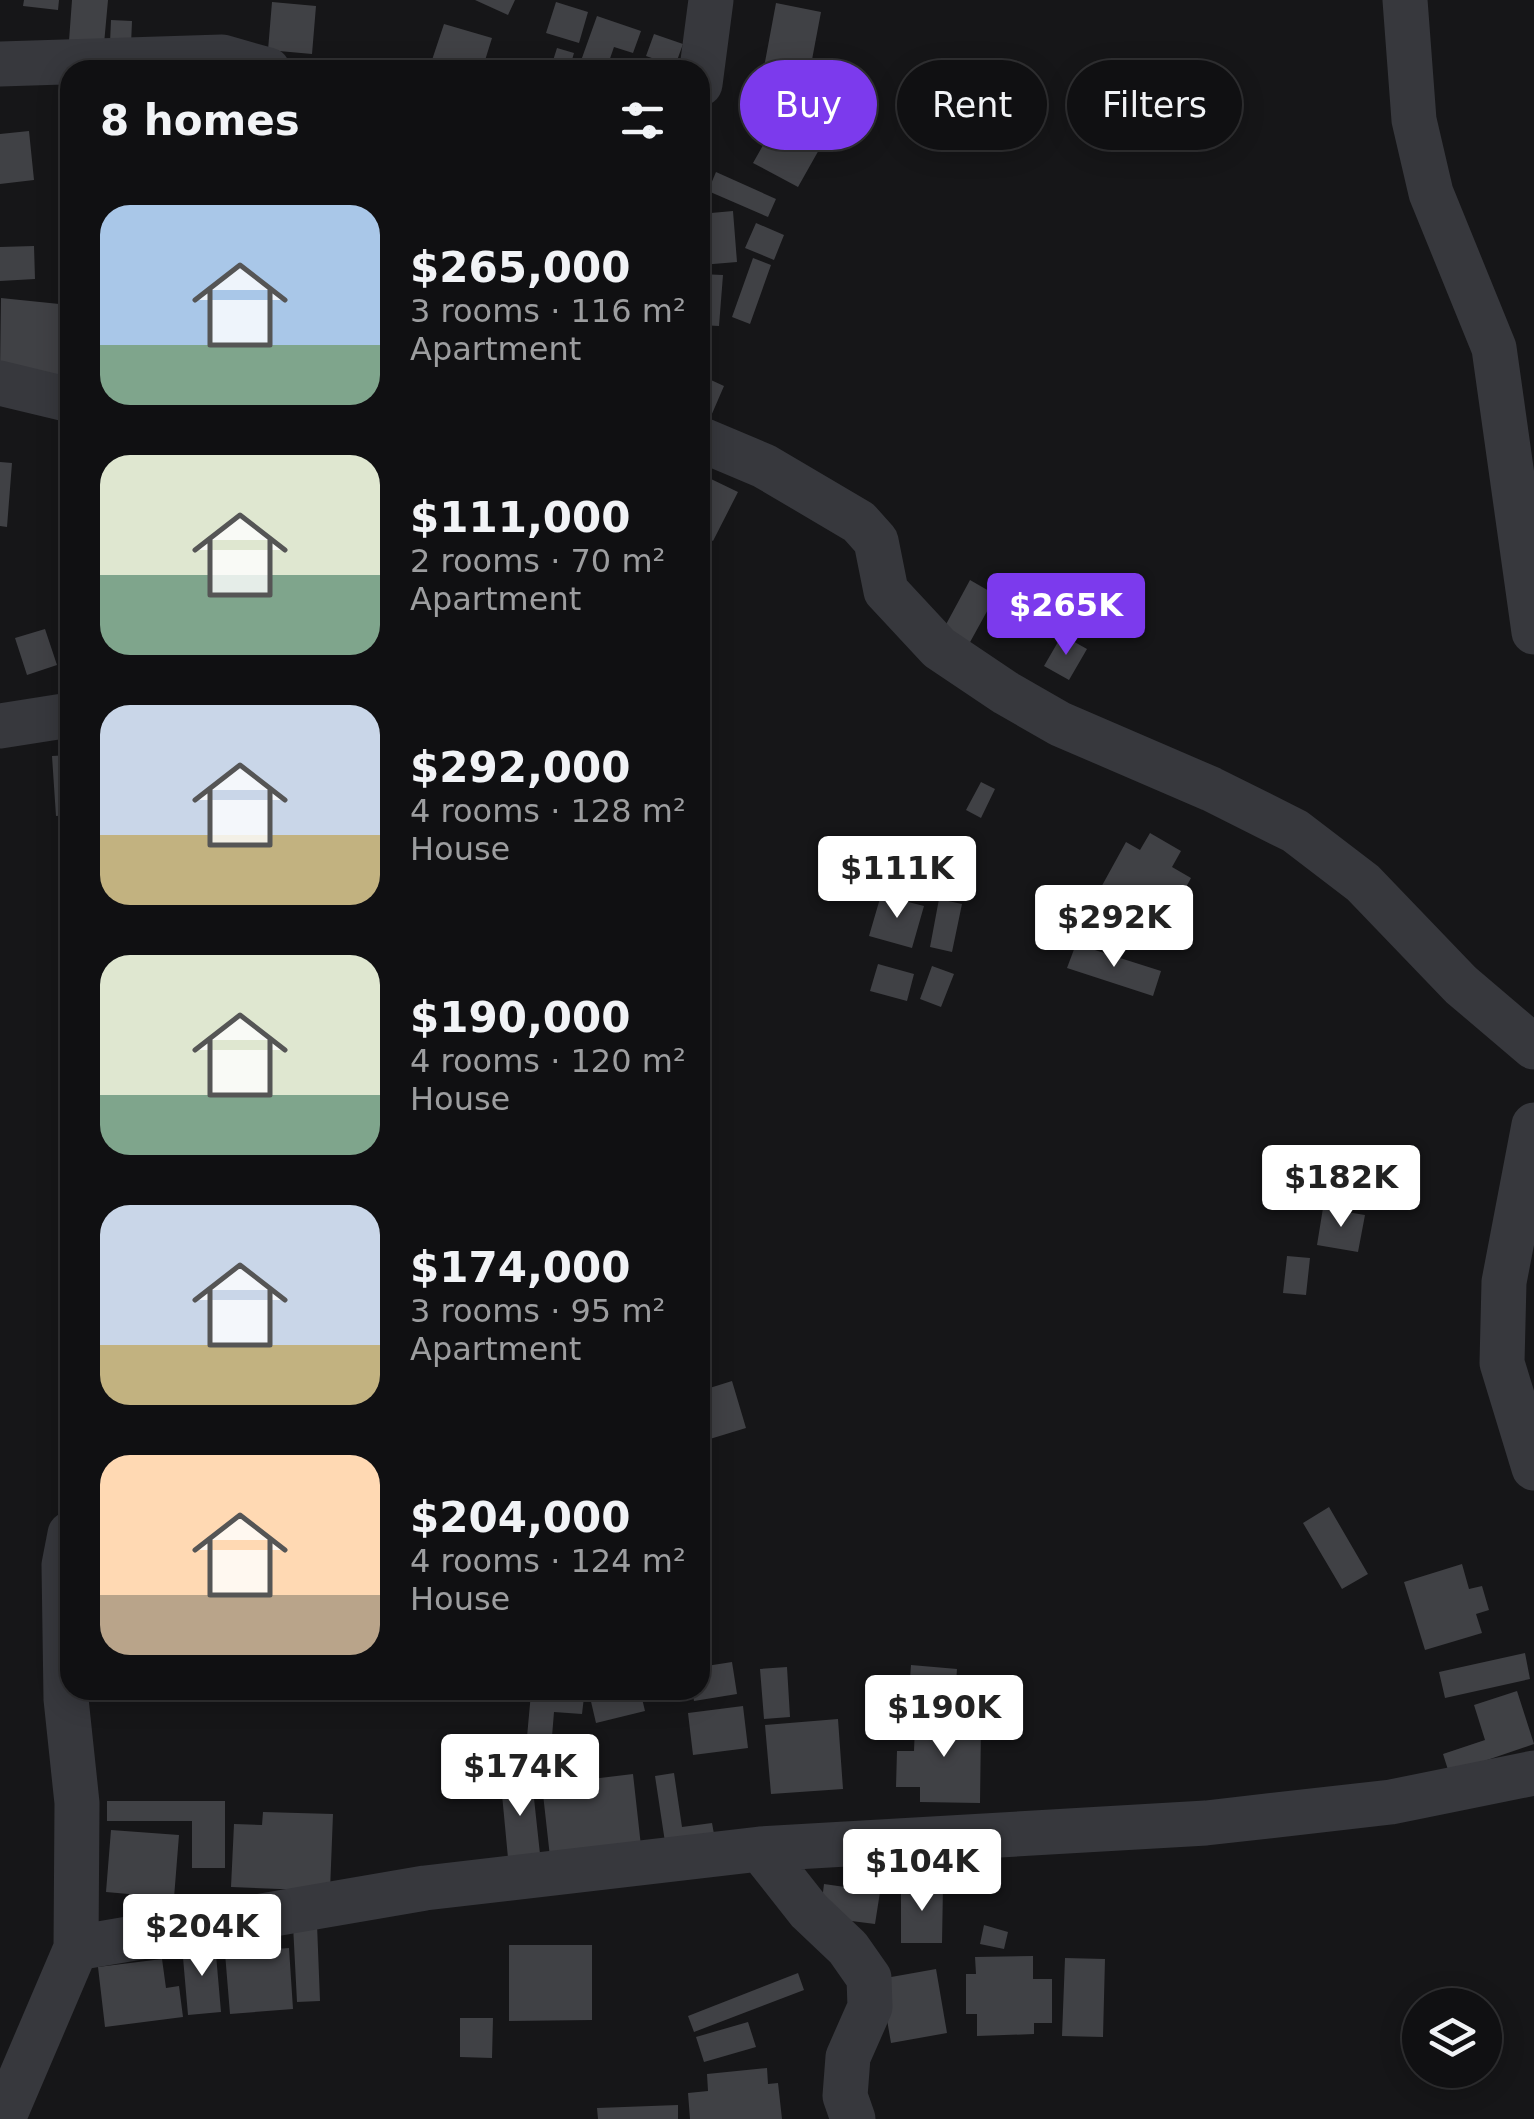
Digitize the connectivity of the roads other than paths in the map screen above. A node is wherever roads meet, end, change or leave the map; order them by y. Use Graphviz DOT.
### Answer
graph roads {
  1 [pos="712,0"];
  2 [pos="1405,0"];
  3 [pos="111,60"];
  4 [pos="235,60"];
  5 [pos="703,60"];
  6 [pos="60,62"];
  7 [pos="0,64"];
  8 [pos="0,383"];
  9 [pos="60,398"];
  10 [pos="710,444"];
  11 [pos="1534,632"];
  12 [pos="60,717"];
  13 [pos="0,726"];
  14 [pos="1534,1047"];
  15 [pos="1534,1125"];
  16 [pos="1534,1468"];
  17 [pos="66,1700"];
  18 [pos="1534,1773"];
  19 [pos="760,1849"];
  20 [pos="76,1948"];
  21 [pos="3,2119"];
  22 [pos="853,2119"];
  1 -- 5 [label="street"];
  2 -- 11 [label="street"];
  3 -- 4 [label="street"];
  6 -- 7 [label="street"];
  8 -- 9 [label="street"];
  10 -- 14 [label="street"];
  12 -- 13 [label="street"];
  15 -- 16 [label="street"];
  17 -- 20 [label="street"];
  18 -- 19 [label="street"];
  19 -- 20 [label="street"];
  19 -- 22 [label="street"];
  20 -- 21 [label="street"];
}
